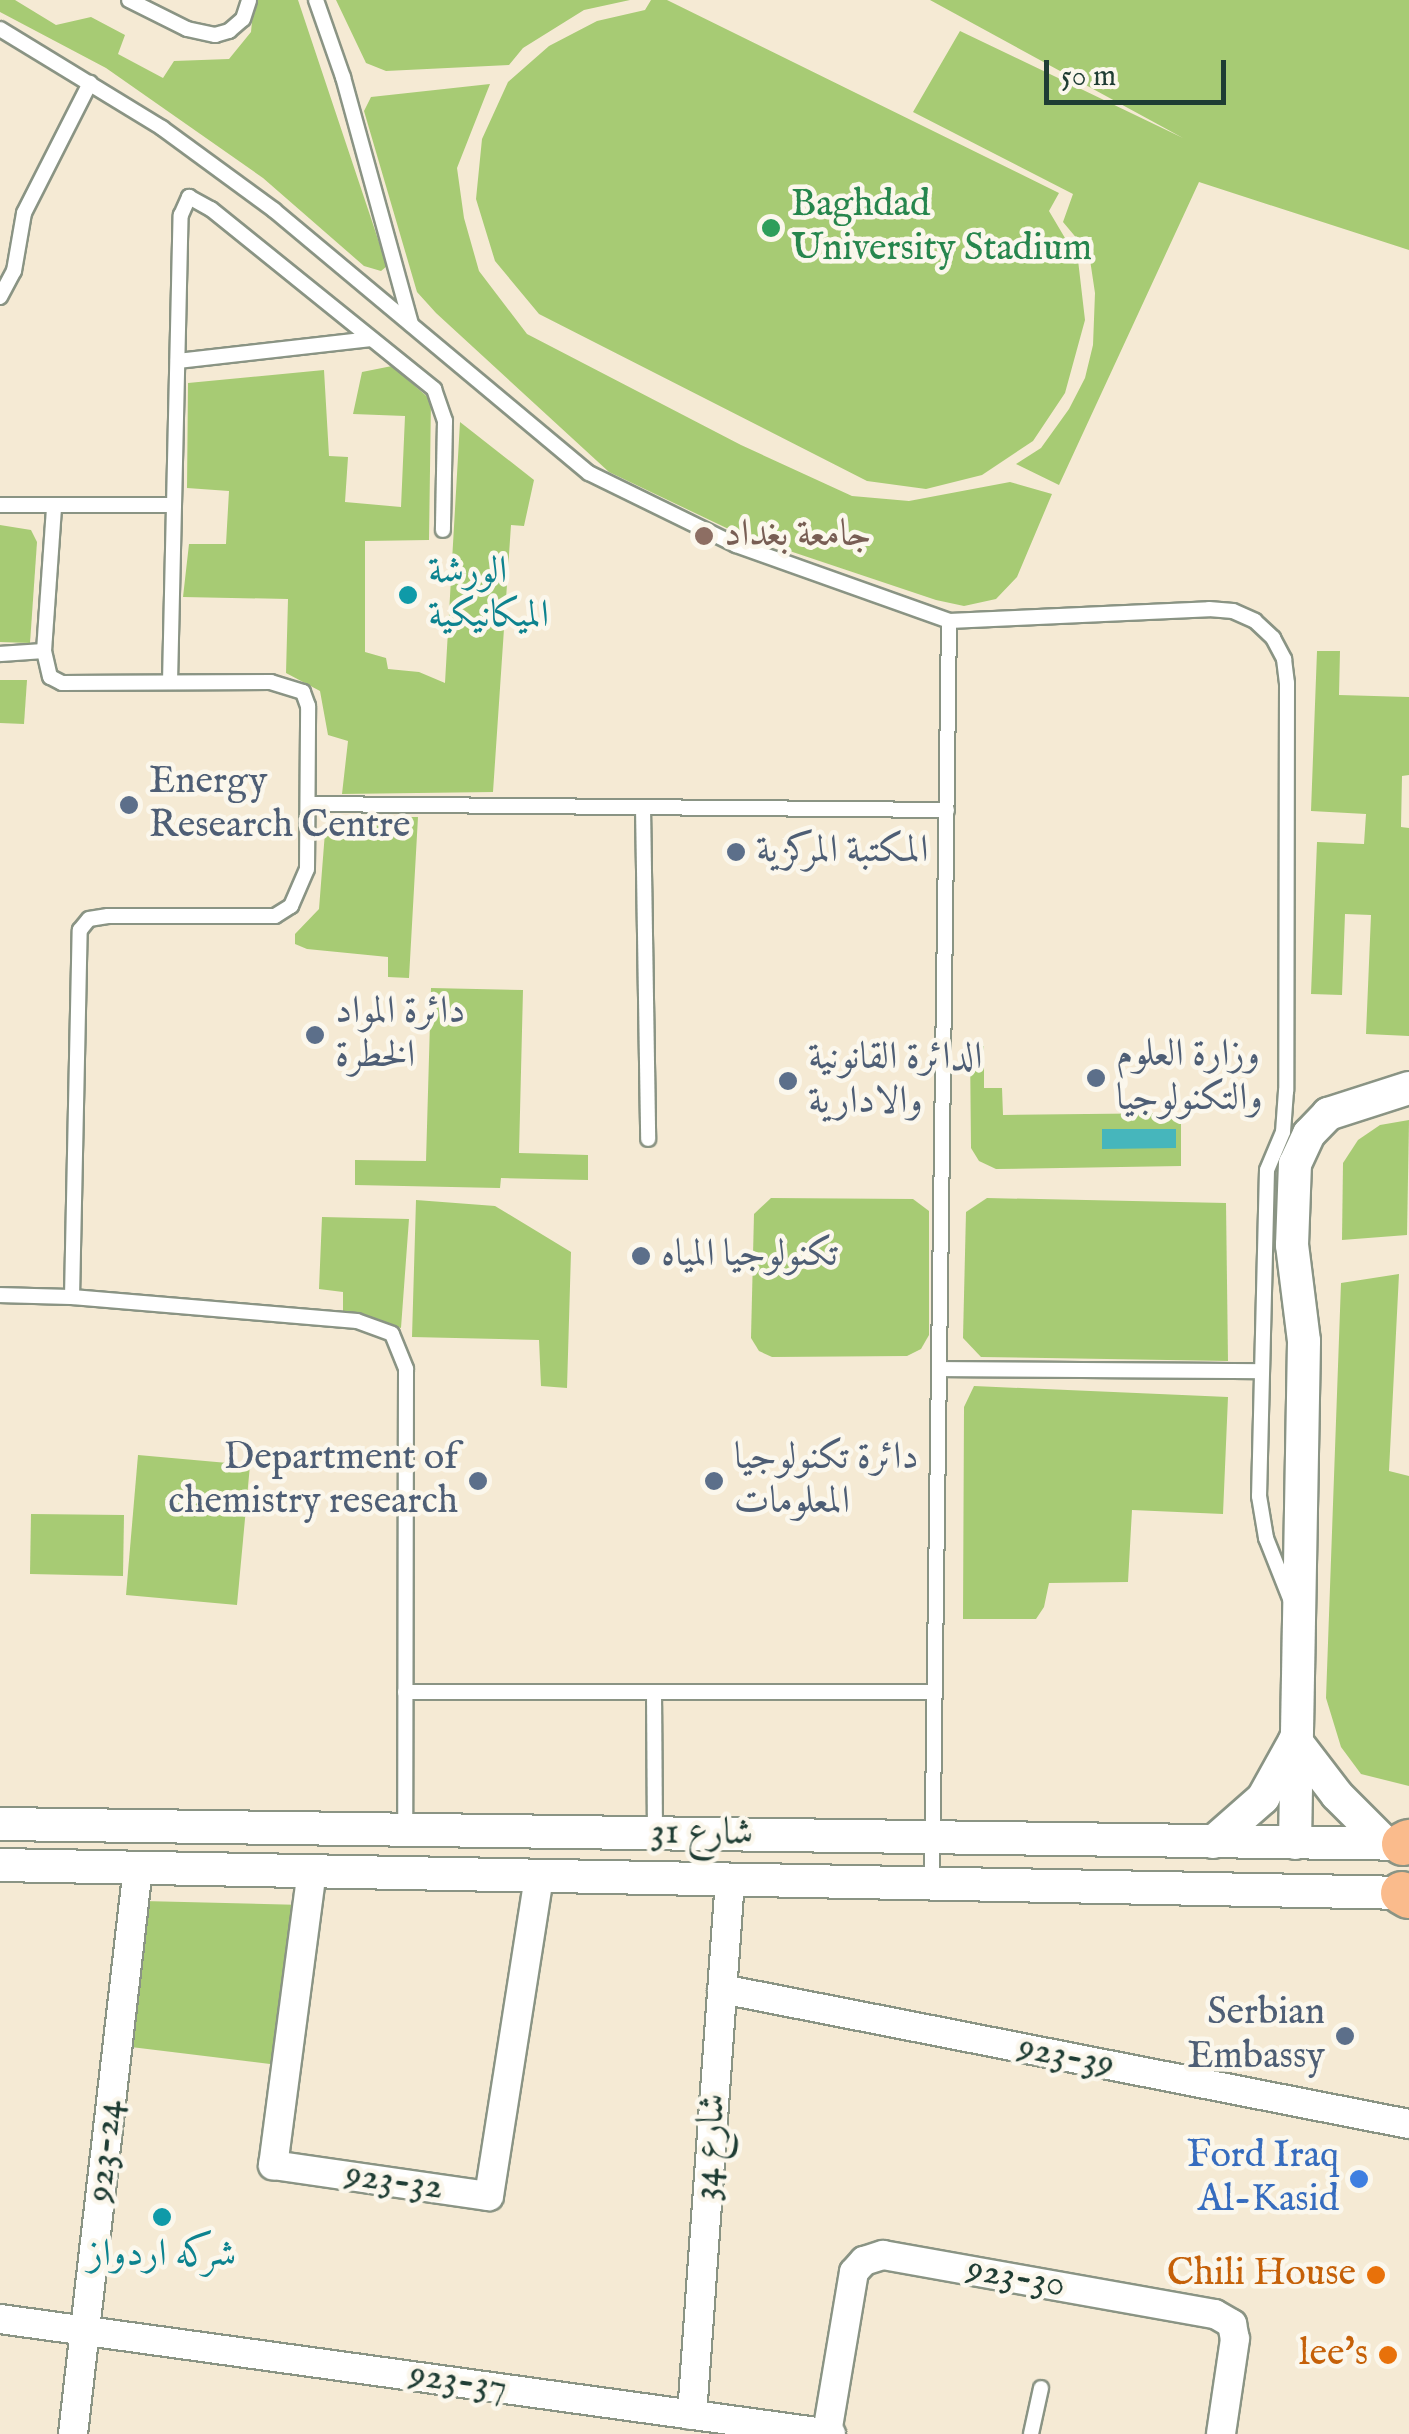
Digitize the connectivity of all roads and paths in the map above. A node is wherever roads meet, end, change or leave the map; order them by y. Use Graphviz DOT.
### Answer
graph roads {
  1 [pos="128,0"];
  2 [pos="250,0"];
  3 [pos="316,0"];
  4 [pos="0,28"];
  5 [pos="90,83"];
  6 [pos="0,263"];
  7 [pos="14,271"];
  8 [pos="0,297"];
  9 [pos="411,324"];
  10 [pos="371,339"];
  11 [pos="178,361"];
  12 [pos="0,505"];
  13 [pos="174,505"];
  14 [pos="54,508"];
  15 [pos="444,530"];
  16 [pos="949,621"];
  17 [pos="44,651"];
  18 [pos="0,654"];
  19 [pos="170,682"];
  20 [pos="310,804"];
  21 [pos="643,807"];
  22 [pos="948,810"];
  23 [pos="1409,1088"];
  24 [pos="1308,1134"];
  25 [pos="648,1138"];
  26 [pos="1276,1152"];
  27 [pos="1292,1255"];
  28 [pos="0,1295"];
  29 [pos="1263,1295"];
  30 [pos="72,1297"];
  31 [pos="938,1370"];
  32 [pos="1262,1371"];
  33 [pos="1298,1615"];
  34 [pos="404,1692"];
  35 [pos="654,1692"];
  36 [pos="935,1692"];
  37 [pos="1295,1740"];
  38 [pos="0,1824"];
  39 [pos="405,1830"];
  40 [pos="656,1834"];
  41 [pos="932,1838"];
  42 [pos="1214,1842"];
  43 [pos="1295,1843"];
  44 [pos="1402,1843"];
  45 [pos="0,1865"];
  46 [pos="138,1868"];
  47 [pos="312,1870"];
  48 [pos="539,1876"];
  49 [pos="730,1879"];
  50 [pos="932,1886"];
  51 [pos="1406,1895"];
  52 [pos="722,1989"];
  53 [pos="1409,2124"];
  54 [pos="0,2319"];
  55 [pos="85,2330"];
  56 [pos="1040,2388"];
  57 [pos="692,2415"];
  58 [pos="74,2434"];
  59 [pos="829,2434"];
  60 [pos="1031,2434"];
  61 [pos="1220,2434"];
  1 -- 2 [label="lane"];
  3 -- 9 [label="lane"];
  4 -- 5 [label="lane"];
  5 -- 7 [label="lane"];
  5 -- 9 [label="lane"];
  6 -- 7 [label="lane"];
  7 -- 8 [label="lane"];
  9 -- 16 [label="lane"];
  10 -- 11 [label="lane"];
  10 -- 11 [label="lane"];
  10 -- 15 [label="lane"];
  11 -- 13 [label="lane"];
  12 -- 14 [label="lane"];
  13 -- 14 [label="lane"];
  13 -- 19 [label="lane"];
  14 -- 17 [label="lane"];
  16 -- 22 [label="lane"];
  16 -- 26 [label="lane"];
  17 -- 18 [label="lane"];
  17 -- 19 [label="lane"];
  19 -- 20 [label="lane"];
  20 -- 21 [label="lane"];
  20 -- 30 [label="lane"];
  21 -- 22 [label="lane"];
  21 -- 25 [label="lane"];
  22 -- 31 [label="lane"];
  23 -- 24 [label="street"];
  24 -- 26 [label="lane"];
  24 -- 27 [label="street"];
  26 -- 29 [label="lane"];
  27 -- 29 [label="lane"];
  27 -- 33 [label="street"];
  28 -- 30 [label="lane"];
  29 -- 32 [label="lane"];
  30 -- 34 [label="lane"];
  31 -- 32 [label="lane"];
  31 -- 36 [label="lane"];
  32 -- 33 [label="lane"];
  33 -- 37 [label="street"];
  34 -- 35 [label="lane"];
  34 -- 39 [label="lane"];
  35 -- 36 [label="lane"];
  35 -- 40 [label="lane"];
  36 -- 41 [label="lane"];
  37 -- 42 [label="street"];
  37 -- 43 [label="street"];
  37 -- 44 [label="street"];
  38 -- 39 [label="street, شارع 31"];
  39 -- 40 [label="street, شارع 31"];
  40 -- 41 [label="street, شارع 31"];
  41 -- 42 [label="street, شارع 31"];
  41 -- 50 [label="lane"];
  42 -- 43 [label="street, شارع 31"];
  43 -- 44 [label="street, شارع 31"];
  45 -- 46 [label="street, شارع 31"];
  46 -- 47 [label="street, شارع 31"];
  46 -- 55 [label="street, 923-24"];
  47 -- 48 [label="street, شارع 31"];
  47 -- 48 [label="street, 923-32"];
  48 -- 49 [label="street, شارع 31"];
  49 -- 50 [label="street, شارع 31"];
  49 -- 52 [label="street, شارع 34"];
  50 -- 51 [label="street, شارع 31"];
  52 -- 53 [label="street, 923-39"];
  52 -- 57 [label="street, شارع 34"];
  54 -- 55 [label="street, 923-37"];
  55 -- 57 [label="street, 923-37"];
  55 -- 58 [label="street, 923-24"];
  56 -- 60 [label="lane"];
  57 -- 59 [label="street, 923-37"];
  59 -- 61 [label="street, 923-30"];
}
